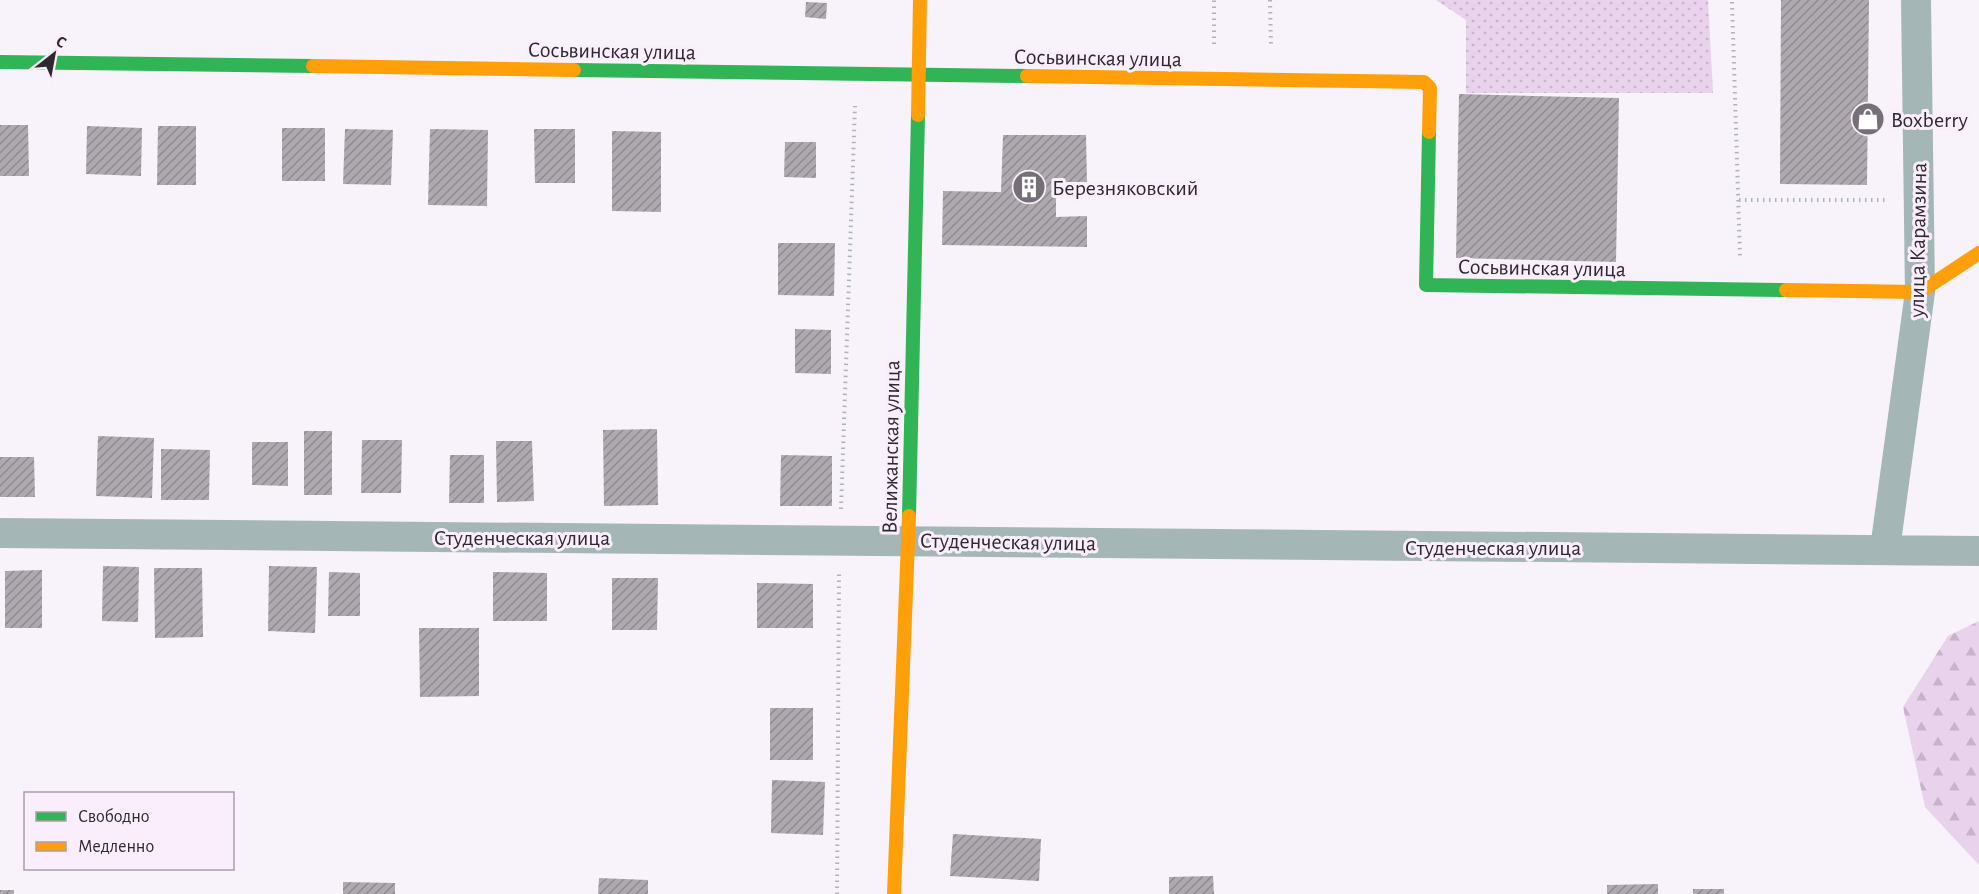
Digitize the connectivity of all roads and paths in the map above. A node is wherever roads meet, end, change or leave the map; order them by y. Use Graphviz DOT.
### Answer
graph roads {
  1 [pos="920,0"];
  2 [pos="1214,0"];
  3 [pos="1270,0"];
  4 [pos="1916,0"];
  5 [pos="1731,1"];
  6 [pos="1214,48"];
  7 [pos="0,62"];
  8 [pos="856,74"];
  9 [pos="920,75"];
  10 [pos="1271,80"];
  11 [pos="1739,200"];
  12 [pos="1919,200"];
  13 [pos="1979,253"];
  14 [pos="1741,291"];
  15 [pos="1920,292"];
  16 [pos="0,533"];
  17 [pos="839,540"];
  18 [pos="909,540"];
  19 [pos="1885,549"];
  20 [pos="1979,551"];
  21 [pos="837,894"];
  22 [pos="894,894"];
  1 -- 9 [label="street, Велижанская улица"];
  2 -- 6 [label="path"];
  3 -- 10 [label="path"];
  4 -- 12 [label="street, улица Карамзина"];
  5 -- 11 [label="path"];
  7 -- 8 [label="street, Сосьвинская улица"];
  8 -- 9 [label="street, Сосьвинская улица"];
  8 -- 17 [label="path"];
  9 -- 10 [label="street, Сосьвинская улица"];
  9 -- 18 [label="street, Велижанская улица"];
  10 -- 14 [label="street, Сосьвинская улица"];
  11 -- 12 [label="path"];
  11 -- 14 [label="path"];
  12 -- 15 [label="street, улица Карамзина"];
  13 -- 15 [label="street"];
  14 -- 15 [label="street, Сосьвинская улица"];
  15 -- 19 [label="street, улица Карамзина"];
  16 -- 17 [label="street, Студенческая улица"];
  17 -- 18 [label="street, Студенческая улица"];
  17 -- 21 [label="path"];
  18 -- 19 [label="street, Студенческая улица"];
  18 -- 22 [label="street, Велижанская улица"];
  19 -- 20 [label="street, Студенческая улица"];
}
